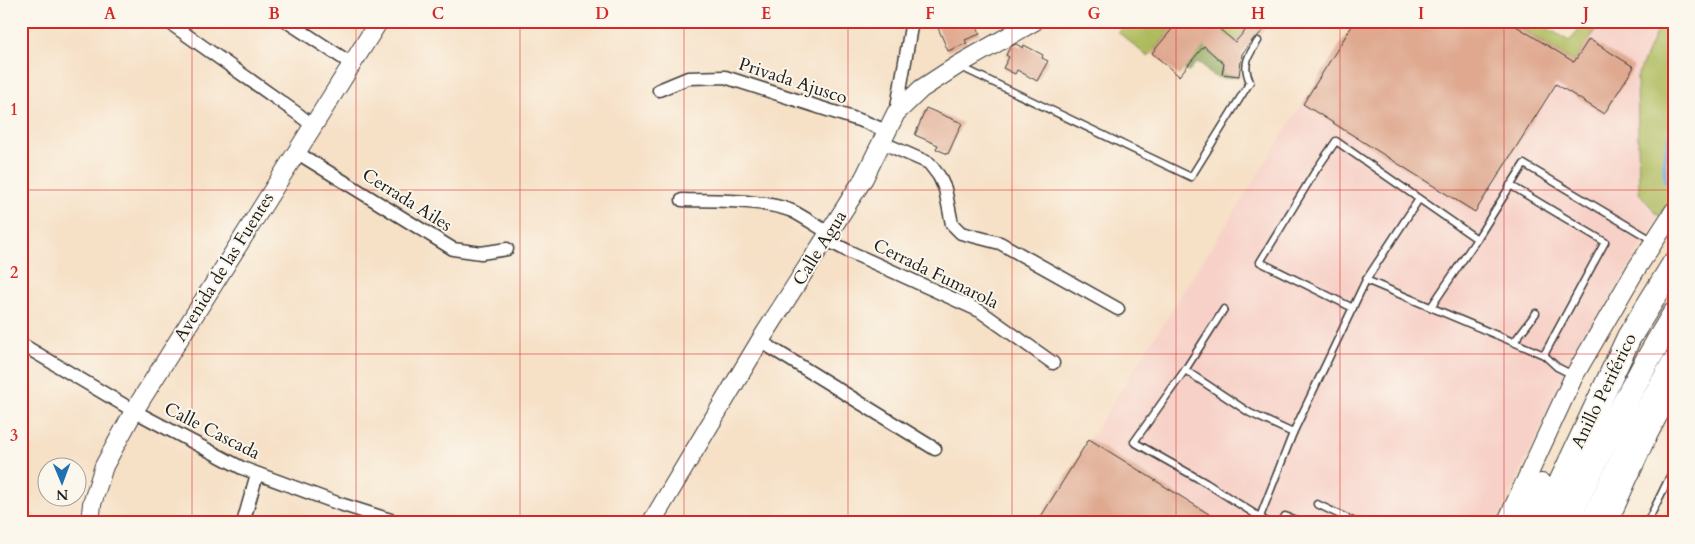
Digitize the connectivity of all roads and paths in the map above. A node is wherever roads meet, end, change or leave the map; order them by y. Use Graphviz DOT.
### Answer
graph roads {
  1 [pos="167,21"];
  2 [pos="286,21"];
  3 [pos="379,21"];
  4 [pos="912,21"];
  5 [pos="1036,21"];
  6 [pos="1258,41"];
  7 [pos="352,64"];
  8 [pos="958,65"];
  9 [pos="659,90"];
  10 [pos="896,113"];
  11 [pos="313,126"];
  12 [pos="884,136"];
  13 [pos="296,152"];
  14 [pos="1510,185"];
  15 [pos="1419,199"];
  16 [pos="682,200"];
  17 [pos="1674,211"];
  18 [pos="827,236"];
  19 [pos="1477,239"];
  20 [pos="1654,241"];
  21 [pos="507,249"];
  22 [pos="1674,264"];
  23 [pos="1366,280"];
  24 [pos="1674,284"];
  25 [pos="1431,307"];
  26 [pos="1353,308"];
  27 [pos="1118,309"];
  28 [pos="1224,309"];
  29 [pos="1536,314"];
  30 [pos="1674,315"];
  31 [pos="1674,335"];
  32 [pos="1629,336"];
  33 [pos="760,341"];
  34 [pos="1514,342"];
  35 [pos="21,344"];
  36 [pos="1544,355"];
  37 [pos="1053,363"];
  38 [pos="1674,363"];
  39 [pos="1185,370"];
  40 [pos="1574,376"];
  41 [pos="1674,386"];
  42 [pos="134,411"];
  43 [pos="1294,433"];
  44 [pos="935,449"];
  45 [pos="1674,468"];
  46 [pos="257,474"];
  47 [pos="1317,504"];
  48 [pos="1260,517"];
  49 [pos="90,523"];
  50 [pos="243,523"];
  51 [pos="400,523"];
  52 [pos="651,523"];
  53 [pos="1269,523"];
  54 [pos="1281,523"];
  55 [pos="1304,523"];
  56 [pos="1357,523"];
  57 [pos="1506,523"];
  58 [pos="1523,523"];
  59 [pos="1542,523"];
  60 [pos="1548,523"];
  61 [pos="1566,523"];
  62 [pos="1580,523"];
  63 [pos="1592,523"];
  64 [pos="1608,523"];
  65 [pos="1647,523"];
  1 -- 11 [label="street"];
  2 -- 7 [label="street"];
  3 -- 7 [label="street, Avenida de las Fuentes"];
  4 -- 10 [label="street"];
  5 -- 8 [label="street, Calle Agua"];
  6 -- 8 [label="lane"];
  7 -- 11 [label="street, Avenida de las Fuentes"];
  8 -- 10 [label="street, Calle Agua"];
  9 -- 12 [label="street, Privada Ajusco"];
  10 -- 12 [label="street, Calle Agua"];
  11 -- 13 [label="street, Avenida de las Fuentes"];
  12 -- 18 [label="street, Calle Agua"];
  12 -- 27 [label="street, Privada Ajusco"];
  13 -- 21 [label="street, Cerrada Ailes"];
  13 -- 42 [label="street, Avenida de las Fuentes"];
  14 -- 19 [label="lane"];
  14 -- 20 [label="lane"];
  14 -- 36 [label="lane"];
  15 -- 19 [label="lane"];
  15 -- 23 [label="lane"];
  15 -- 26 [label="lane"];
  16 -- 18 [label="street, Cerrada Fumarola"];
  17 -- 20 [label="street"];
  18 -- 33 [label="street, Calle Agua"];
  18 -- 37 [label="street, Cerrada Fumarola"];
  19 -- 25 [label="lane"];
  20 -- 40 [label="street"];
  22 -- 32 [label="highway, Anillo Periférico"];
  23 -- 25 [label="lane"];
  23 -- 26 [label="lane"];
  24 -- 60 [label="highway"];
  25 -- 34 [label="lane"];
  26 -- 43 [label="lane"];
  28 -- 39 [label="lane"];
  29 -- 34 [label="lane"];
  30 -- 61 [label="highway"];
  31 -- 62 [label="highway, Anillo Periférico"];
  32 -- 58 [label="highway"];
  32 -- 59 [label="highway, Anillo Periférico"];
  33 -- 44 [label="street"];
  33 -- 52 [label="street, Calle Agua"];
  34 -- 36 [label="lane"];
  35 -- 42 [label="street, Calle Cascada"];
  36 -- 40 [label="lane"];
  38 -- 63 [label="highway"];
  39 -- 43 [label="lane"];
  39 -- 48 [label="lane"];
  40 -- 57 [label="street"];
  41 -- 64 [label="street"];
  42 -- 46 [label="street, Calle Cascada"];
  42 -- 49 [label="street, Avenida de las Fuentes"];
  43 -- 48 [label="lane"];
  45 -- 65 [label="lane"];
  46 -- 50 [label="street"];
  46 -- 51 [label="street, Calle Cascada"];
  47 -- 56 [label="lane"];
  48 -- 53 [label="lane"];
  54 -- 55 [label="lane"];
}
